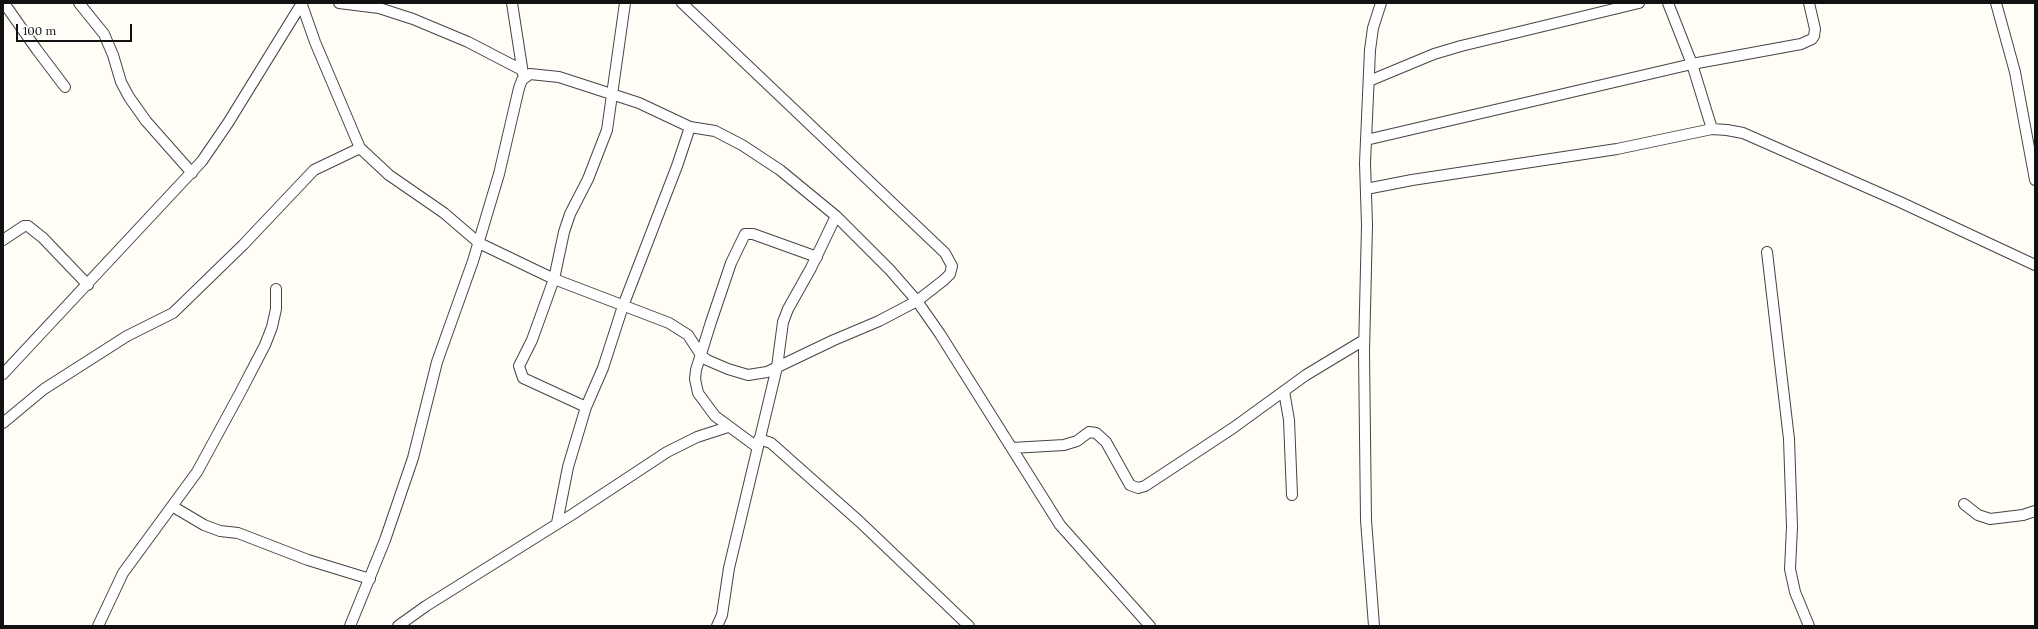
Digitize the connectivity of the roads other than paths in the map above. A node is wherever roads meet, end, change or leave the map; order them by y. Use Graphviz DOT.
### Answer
graph roads {
  1 [pos="4,3"];
  2 [pos="79,3"];
  3 [pos="339,3"];
  4 [pos="512,3"];
  5 [pos="625,3"];
  6 [pos="682,3"];
  7 [pos="1639,3"];
  8 [pos="1668,3"];
  9 [pos="1809,3"];
  10 [pos="1996,3"];
  11 [pos="302,4"];
  12 [pos="1382,4"];
  13 [pos="1692,64"];
  14 [pos="523,74"];
  15 [pos="1369,81"];
  16 [pos="66,87"];
  17 [pos="612,94"];
  18 [pos="690,127"];
  19 [pos="1712,129"];
  20 [pos="1366,140"];
  21 [pos="360,148"];
  22 [pos="192,173"];
  23 [pos="2035,180"];
  24 [pos="1366,190"];
  25 [pos="836,216"];
  26 [pos="3,240"];
  27 [pos="479,243"];
  28 [pos="1767,252"];
  29 [pos="817,257"];
  30 [pos="2035,265"];
  31 [pos="554,279"];
  32 [pos="88,285"];
  33 [pos="276,289"];
  34 [pos="917,302"];
  35 [pos="623,306"];
  36 [pos="1364,340"];
  37 [pos="701,355"];
  38 [pos="778,367"];
  39 [pos="3,374"];
  40 [pos="1284,391"];
  41 [pos="586,408"];
  42 [pos="3,423"];
  43 [pos="728,427"];
  44 [pos="758,443"];
  45 [pos="1012,448"];
  46 [pos="1292,495"];
  47 [pos="1964,504"];
  48 [pos="172,506"];
  49 [pos="2035,511"];
  50 [pos="557,523"];
  51 [pos="370,579"];
  52 [pos="100,621"];
  53 [pos="350,626"];
  54 [pos="398,626"];
  55 [pos="717,626"];
  56 [pos="969,626"];
  57 [pos="1150,626"];
  58 [pos="1374,626"];
  59 [pos="1809,626"];
  1 -- 16 [label="street"];
  2 -- 22 [label="street"];
  3 -- 14 [label="street"];
  4 -- 14 [label="street"];
  5 -- 17 [label="street"];
  6 -- 34 [label="street"];
  7 -- 15 [label="street"];
  8 -- 13 [label="street"];
  9 -- 13 [label="street"];
  10 -- 23 [label="street"];
  11 -- 21 [label="street"];
  11 -- 22 [label="street"];
  12 -- 15 [label="street"];
  13 -- 19 [label="street"];
  13 -- 20 [label="street"];
  14 -- 17 [label="street"];
  14 -- 27 [label="street"];
  15 -- 20 [label="street"];
  17 -- 18 [label="street"];
  17 -- 31 [label="street"];
  18 -- 25 [label="street"];
  18 -- 35 [label="street"];
  19 -- 24 [label="street"];
  19 -- 30 [label="street"];
  20 -- 24 [label="street"];
  21 -- 27 [label="street"];
  21 -- 42 [label="street"];
  22 -- 32 [label="street"];
  24 -- 36 [label="street"];
  25 -- 29 [label="street"];
  25 -- 34 [label="street"];
  26 -- 32 [label="street"];
  27 -- 31 [label="street"];
  27 -- 51 [label="street"];
  28 -- 59 [label="street"];
  29 -- 37 [label="street"];
  29 -- 38 [label="street"];
  31 -- 35 [label="street"];
  31 -- 41 [label="street"];
  32 -- 39 [label="street"];
  33 -- 48 [label="street"];
  34 -- 38 [label="street"];
  34 -- 45 [label="street"];
  35 -- 37 [label="street"];
  35 -- 41 [label="street"];
  36 -- 40 [label="street"];
  36 -- 58 [label="street"];
  37 -- 38 [label="street"];
  37 -- 43 [label="street"];
  38 -- 44 [label="street"];
  40 -- 45 [label="street"];
  40 -- 46 [label="street"];
  41 -- 50 [label="street"];
  43 -- 44 [label="street"];
  43 -- 50 [label="street"];
  44 -- 55 [label="street"];
  44 -- 56 [label="street"];
  45 -- 57 [label="street"];
  47 -- 49 [label="street"];
  48 -- 51 [label="street"];
  48 -- 52 [label="street"];
  50 -- 54 [label="street"];
  51 -- 53 [label="street"];
}
